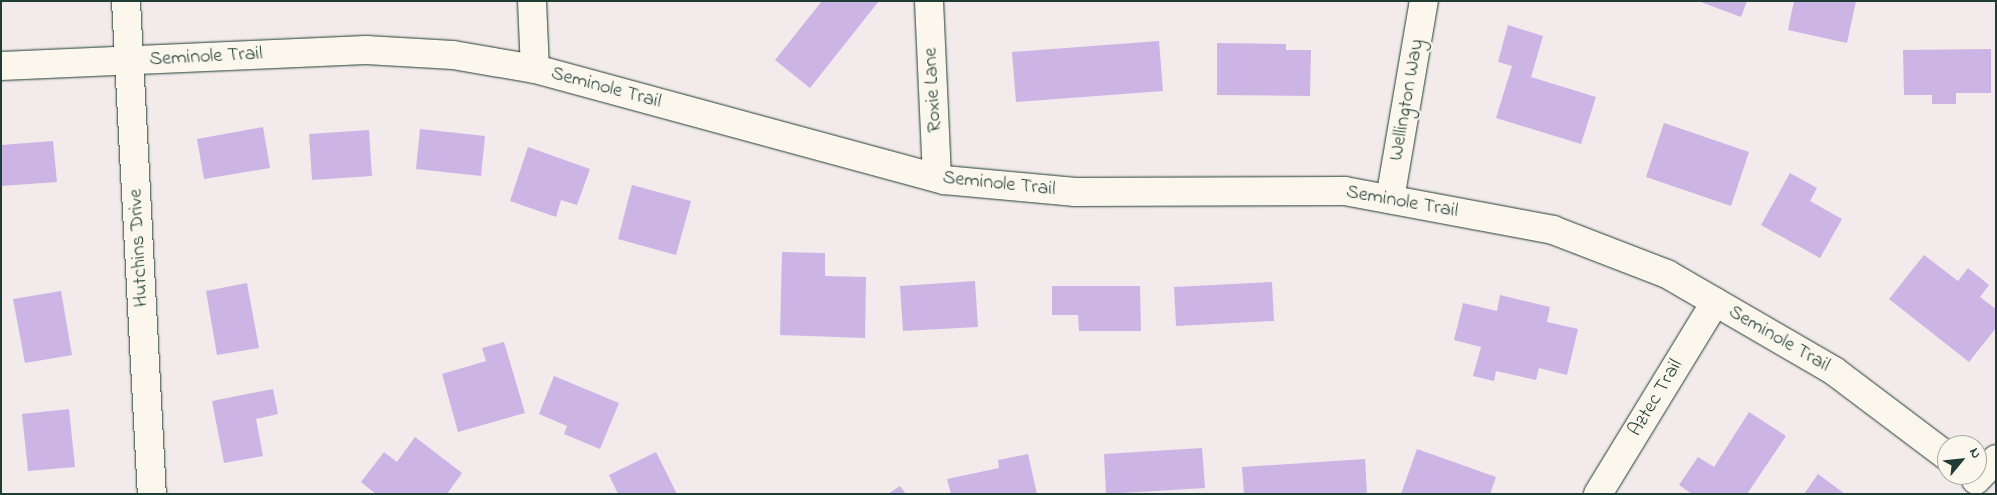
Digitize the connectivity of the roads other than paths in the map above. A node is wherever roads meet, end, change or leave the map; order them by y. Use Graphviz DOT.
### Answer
graph roads {
  1 [pos="126,1"];
  2 [pos="532,1"];
  3 [pos="929,1"];
  4 [pos="1424,1"];
  5 [pos="129,60"];
  6 [pos="1,66"];
  7 [pos="535,69"];
  8 [pos="937,178"];
  9 [pos="1390,199"];
  10 [pos="1715,302"];
  11 [pos="1937,448"];
  12 [pos="1996,459"];
  13 [pos="1987,471"];
  14 [pos="152,494"];
  15 [pos="1598,494"];
  1 -- 5 [label="street, Hutchins Drive"];
  2 -- 7 [label="street"];
  3 -- 8 [label="street, Roxie Lane"];
  4 -- 9 [label="street, Wellington Way"];
  5 -- 6 [label="street, Seminole Trail"];
  5 -- 7 [label="street, Seminole Trail"];
  5 -- 14 [label="street, Hutchins Drive"];
  7 -- 8 [label="street, Seminole Trail"];
  8 -- 9 [label="street, Seminole Trail"];
  9 -- 10 [label="street, Seminole Trail"];
  10 -- 11 [label="street, Seminole Trail"];
  10 -- 15 [label="street, Aztec Trail"];
  12 -- 13 [label="street"];
}
